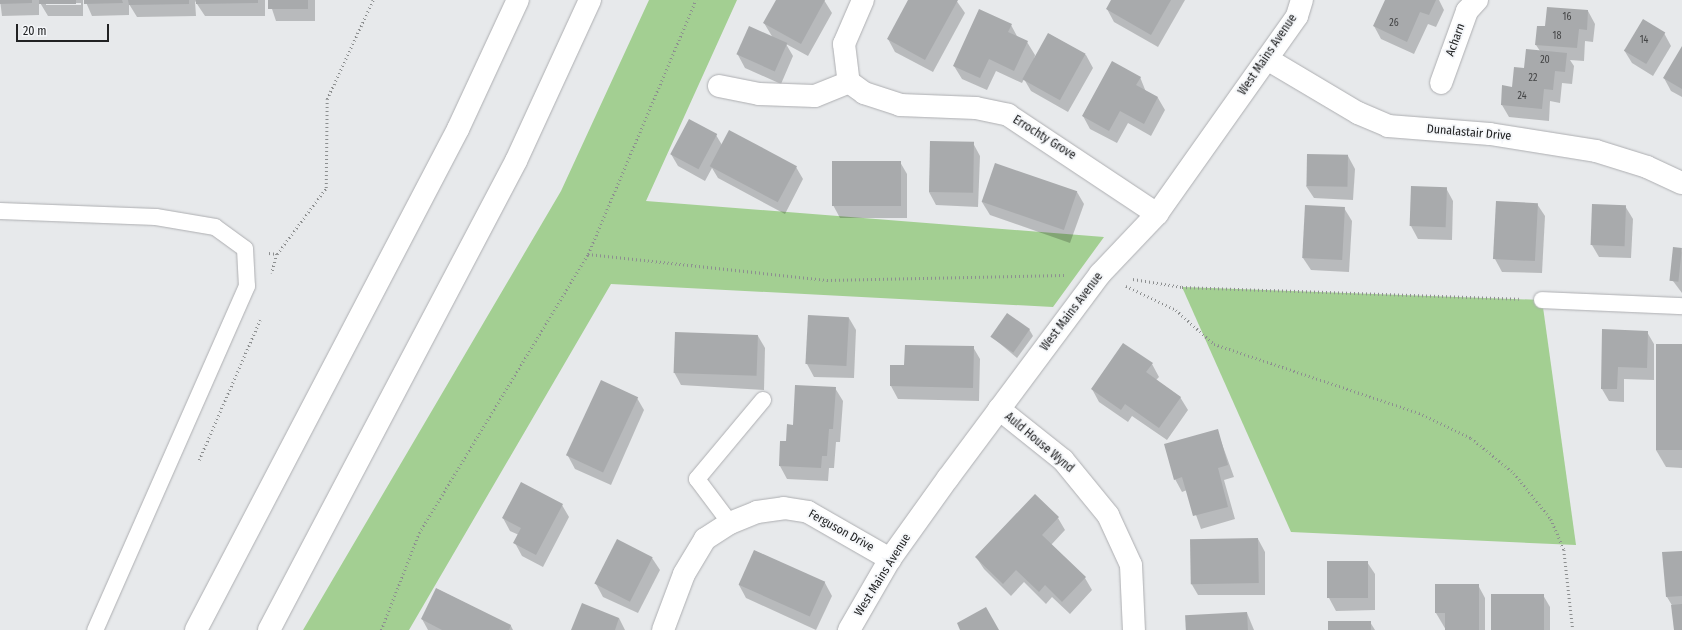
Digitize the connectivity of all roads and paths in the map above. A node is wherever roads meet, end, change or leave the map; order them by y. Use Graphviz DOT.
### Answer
graph roads {
  1 [pos="373,0"];
  2 [pos="518,0"];
  3 [pos="590,0"];
  4 [pos="696,0"];
  5 [pos="863,0"];
  6 [pos="1302,0"];
  7 [pos="1477,0"];
  8 [pos="1267,59"];
  9 [pos="849,82"];
  10 [pos="1441,83"];
  11 [pos="719,86"];
  12 [pos="1682,183"];
  13 [pos="0,211"];
  14 [pos="1157,214"];
  15 [pos="277,254"];
  16 [pos="1100,274"];
  17 [pos="1542,300"];
  18 [pos="1682,306"];
  19 [pos="763,400"];
  20 [pos="999,410"];
  21 [pos="730,523"];
  22 [pos="890,559"];
  23 [pos="95,630"];
  24 [pos="196,630"];
  25 [pos="269,630"];
  26 [pos="381,630"];
  27 [pos="663,630"];
  28 [pos="849,630"];
  29 [pos="1134,630"];
  30 [pos="1573,630"];
  1 -- 15 [label="path"];
  2 -- 24 [label="main road"];
  3 -- 25 [label="main road"];
  4 -- 26 [label="path"];
  5 -- 9 [label="main road"];
  6 -- 8 [label="main road, West Mains Avenue"];
  7 -- 10 [label="main road, Acharn"];
  8 -- 12 [label="main road, Dunalastair Drive"];
  8 -- 14 [label="main road, West Mains Avenue"];
  9 -- 11 [label="main road"];
  9 -- 14 [label="main road, Errochty Grove"];
  13 -- 23 [label="lane"];
  14 -- 16 [label="main road, West Mains Avenue"];
  16 -- 20 [label="main road, West Mains Avenue"];
  16 -- 30 [label="path"];
  17 -- 18 [label="lane"];
  19 -- 21 [label="lane"];
  20 -- 22 [label="main road, West Mains Avenue"];
  20 -- 29 [label="main road, Auld House Wynd"];
  21 -- 22 [label="main road, Ferguson Drive"];
  21 -- 27 [label="main road, Ferguson Drive"];
  22 -- 28 [label="main road, West Mains Avenue"];
}
